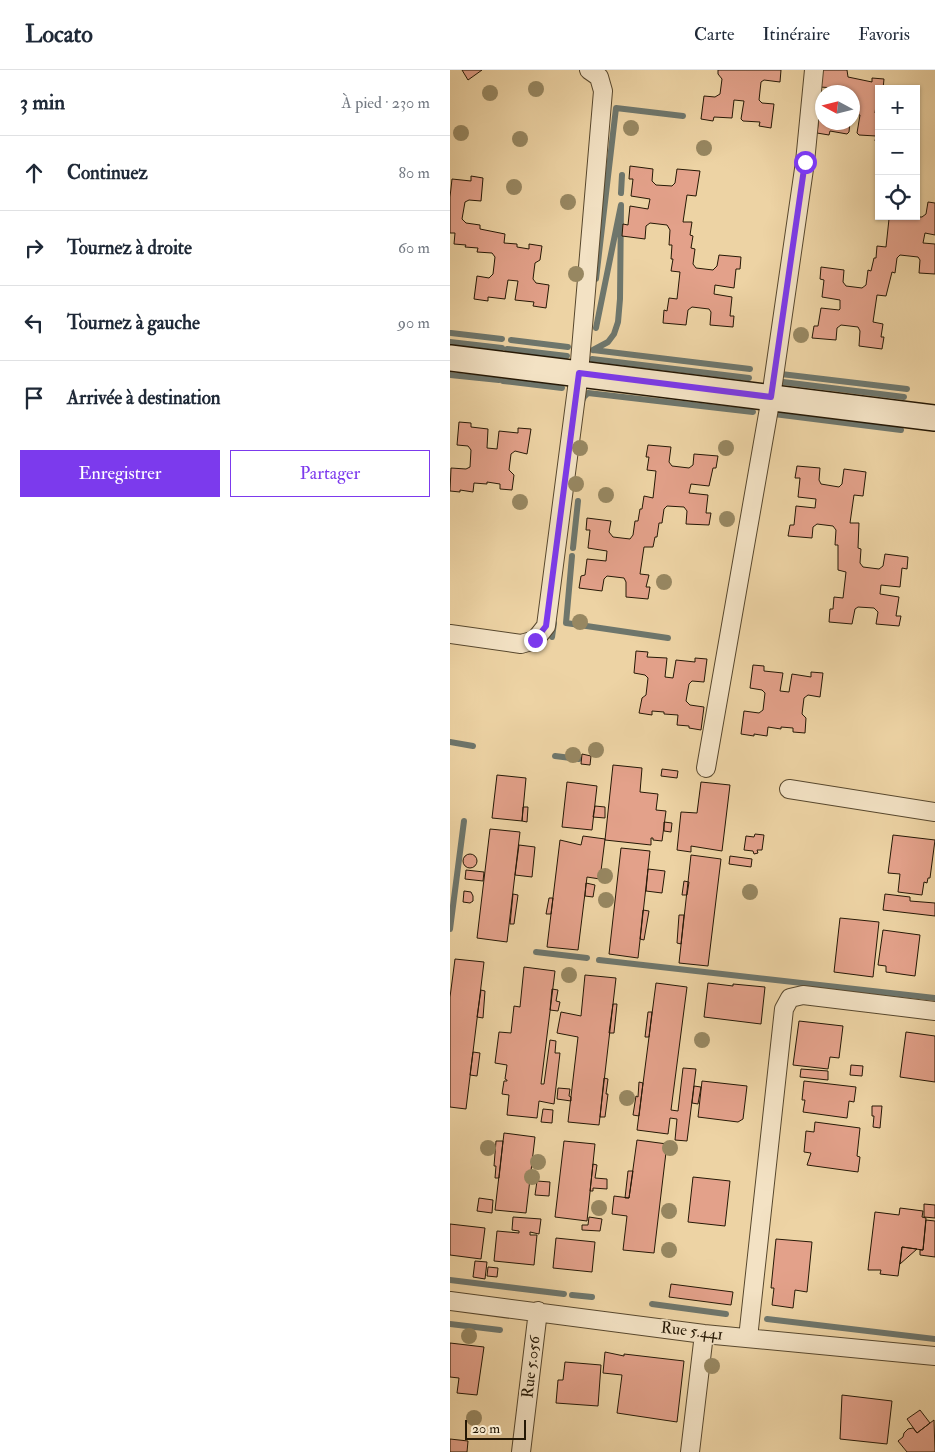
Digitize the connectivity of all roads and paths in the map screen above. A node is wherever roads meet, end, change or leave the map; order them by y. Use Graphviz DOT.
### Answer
graph roads {
  1 [pos="589,70"];
  2 [pos="814,70"];
  3 [pos="450,358"];
  4 [pos="579,373"];
  5 [pos="771,397"];
  6 [pos="935,418"];
  7 [pos="450,634"];
  8 [pos="706,768"];
  9 [pos="788,789"];
  10 [pos="935,812"];
  11 [pos="935,1010"];
  12 [pos="450,1301"];
  13 [pos="538,1312"];
  14 [pos="704,1334"];
  15 [pos="748,1338"];
  16 [pos="935,1356"];
  17 [pos="520,1452"];
  18 [pos="690,1452"];
  1 -- 4 [label="street"];
  2 -- 5 [label="street"];
  3 -- 4 [label="main road"];
  4 -- 5 [label="main road"];
  4 -- 7 [label="street"];
  5 -- 6 [label="main road"];
  5 -- 8 [label="street"];
  9 -- 10 [label="street"];
  11 -- 15 [label="street"];
  12 -- 13 [label="street, Rue 5.441"];
  13 -- 14 [label="street, Rue 5.441"];
  13 -- 17 [label="street, Rue 5.056"];
  14 -- 15 [label="street, Rue 5.441"];
  14 -- 18 [label="street"];
  15 -- 16 [label="street, Rue 5.441"];
}
